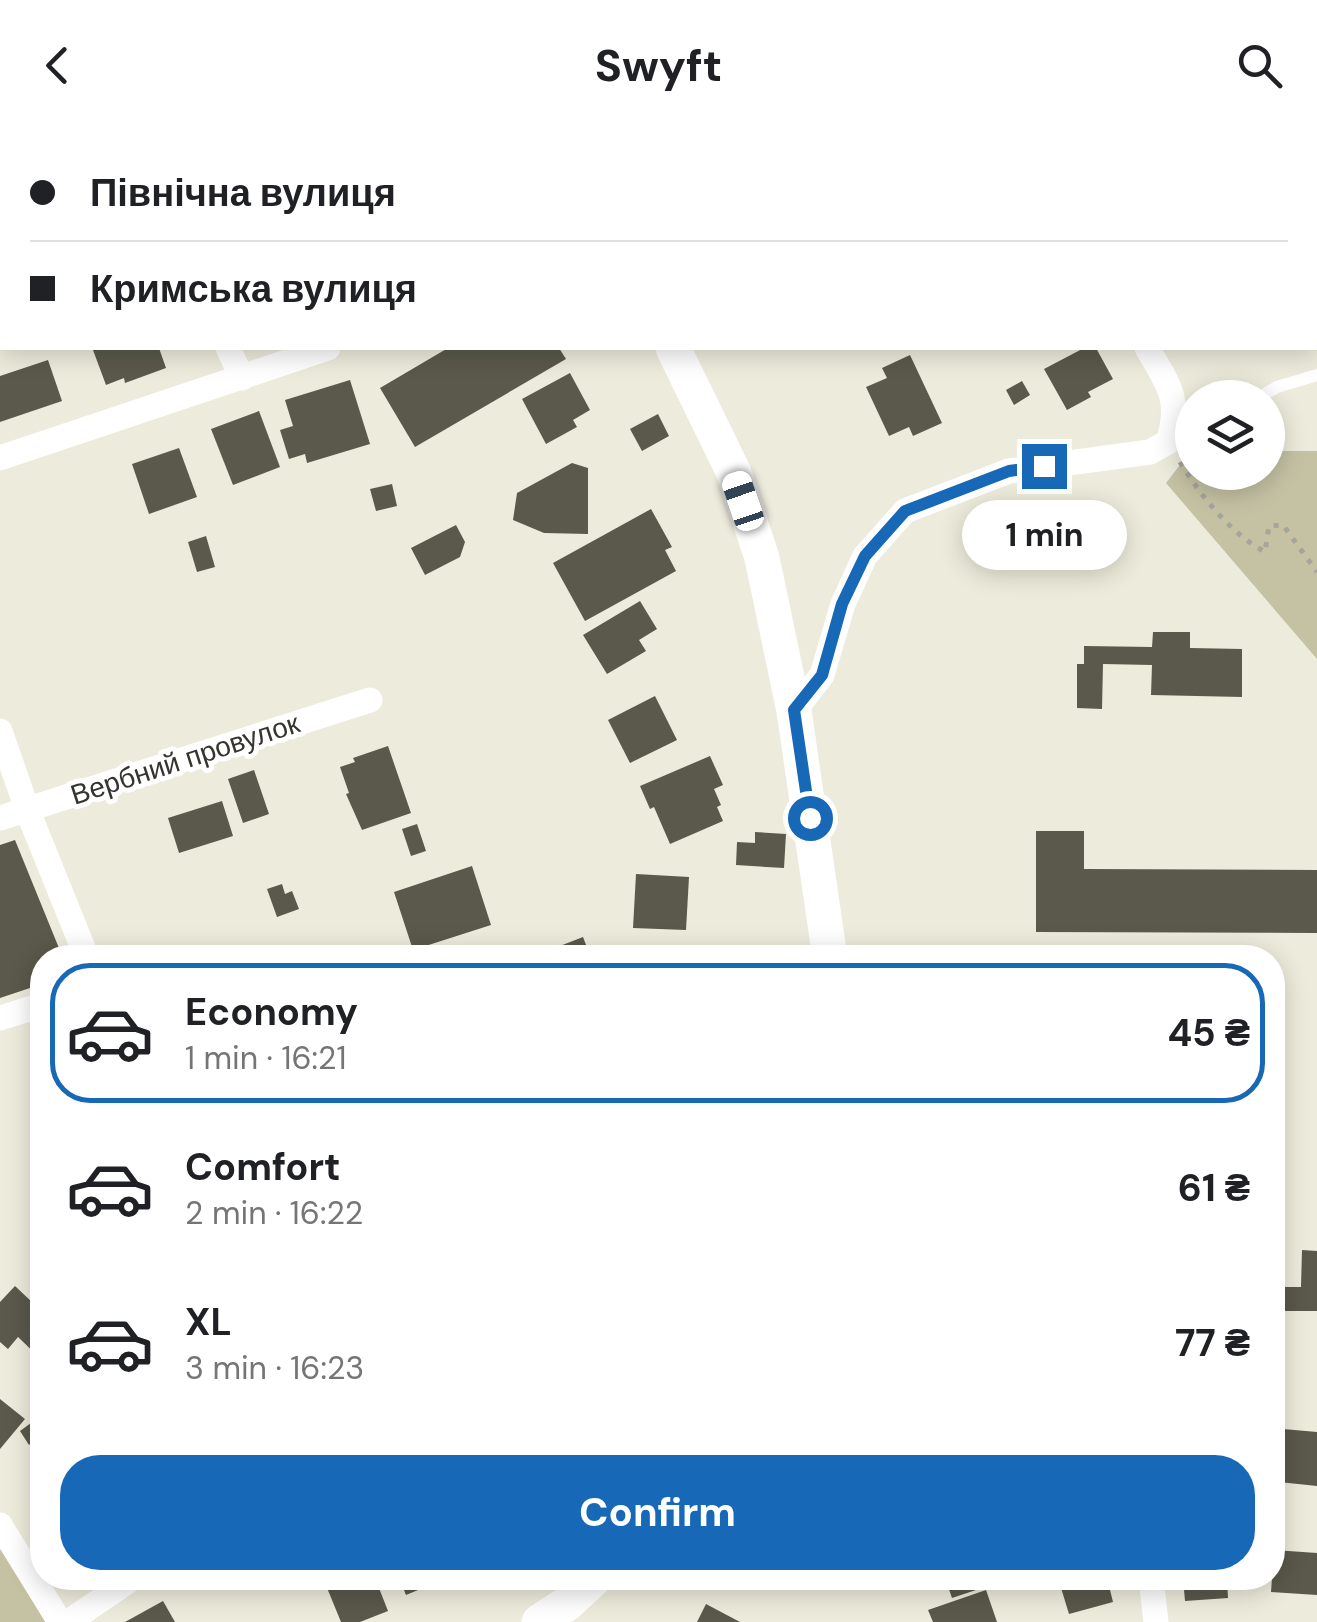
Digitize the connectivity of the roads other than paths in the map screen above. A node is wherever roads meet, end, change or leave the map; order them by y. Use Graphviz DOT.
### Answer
graph roads {
  1 [pos="229,350"];
  2 [pos="322,350"];
  3 [pos="674,350"];
  4 [pos="1148,350"];
  5 [pos="1317,375"];
  6 [pos="242,378"];
  7 [pos="1285,385"];
  8 [pos="1175,413"];
  9 [pos="1175,441"];
  10 [pos="0,458"];
  11 [pos="370,700"];
  12 [pos="794,710"];
  13 [pos="0,732"];
  14 [pos="26,809"];
  15 [pos="0,818"];
  16 [pos="82,945"];
  17 [pos="828,945"];
  18 [pos="30,1009"];
  19 [pos="0,1018"];
  20 [pos="0,1525"];
  21 [pos="30,1574"];
  22 [pos="40,1590"];
  23 [pos="115,1590"];
  24 [pos="582,1590"];
  25 [pos="1152,1590"];
  26 [pos="60,1622"];
  27 [pos="68,1622"];
  28 [pos="539,1622"];
  29 [pos="1156,1622"];
  1 -- 6 [label="street"];
  2 -- 6 [label="street"];
  3 -- 12 [label="street"];
  4 -- 8 [label="street"];
  5 -- 7 [label="lane"];
  6 -- 10 [label="street"];
  9 -- 12 [label="street"];
  11 -- 14 [label="street, Вербний провулок"];
  12 -- 17 [label="street"];
  13 -- 14 [label="street"];
  14 -- 15 [label="street, Вербний провулок"];
  14 -- 16 [label="street"];
  18 -- 19 [label="street"];
  20 -- 21 [label="street"];
  22 -- 26 [label="street"];
  23 -- 27 [label="street"];
  24 -- 28 [label="street"];
  25 -- 29 [label="street"];
}
